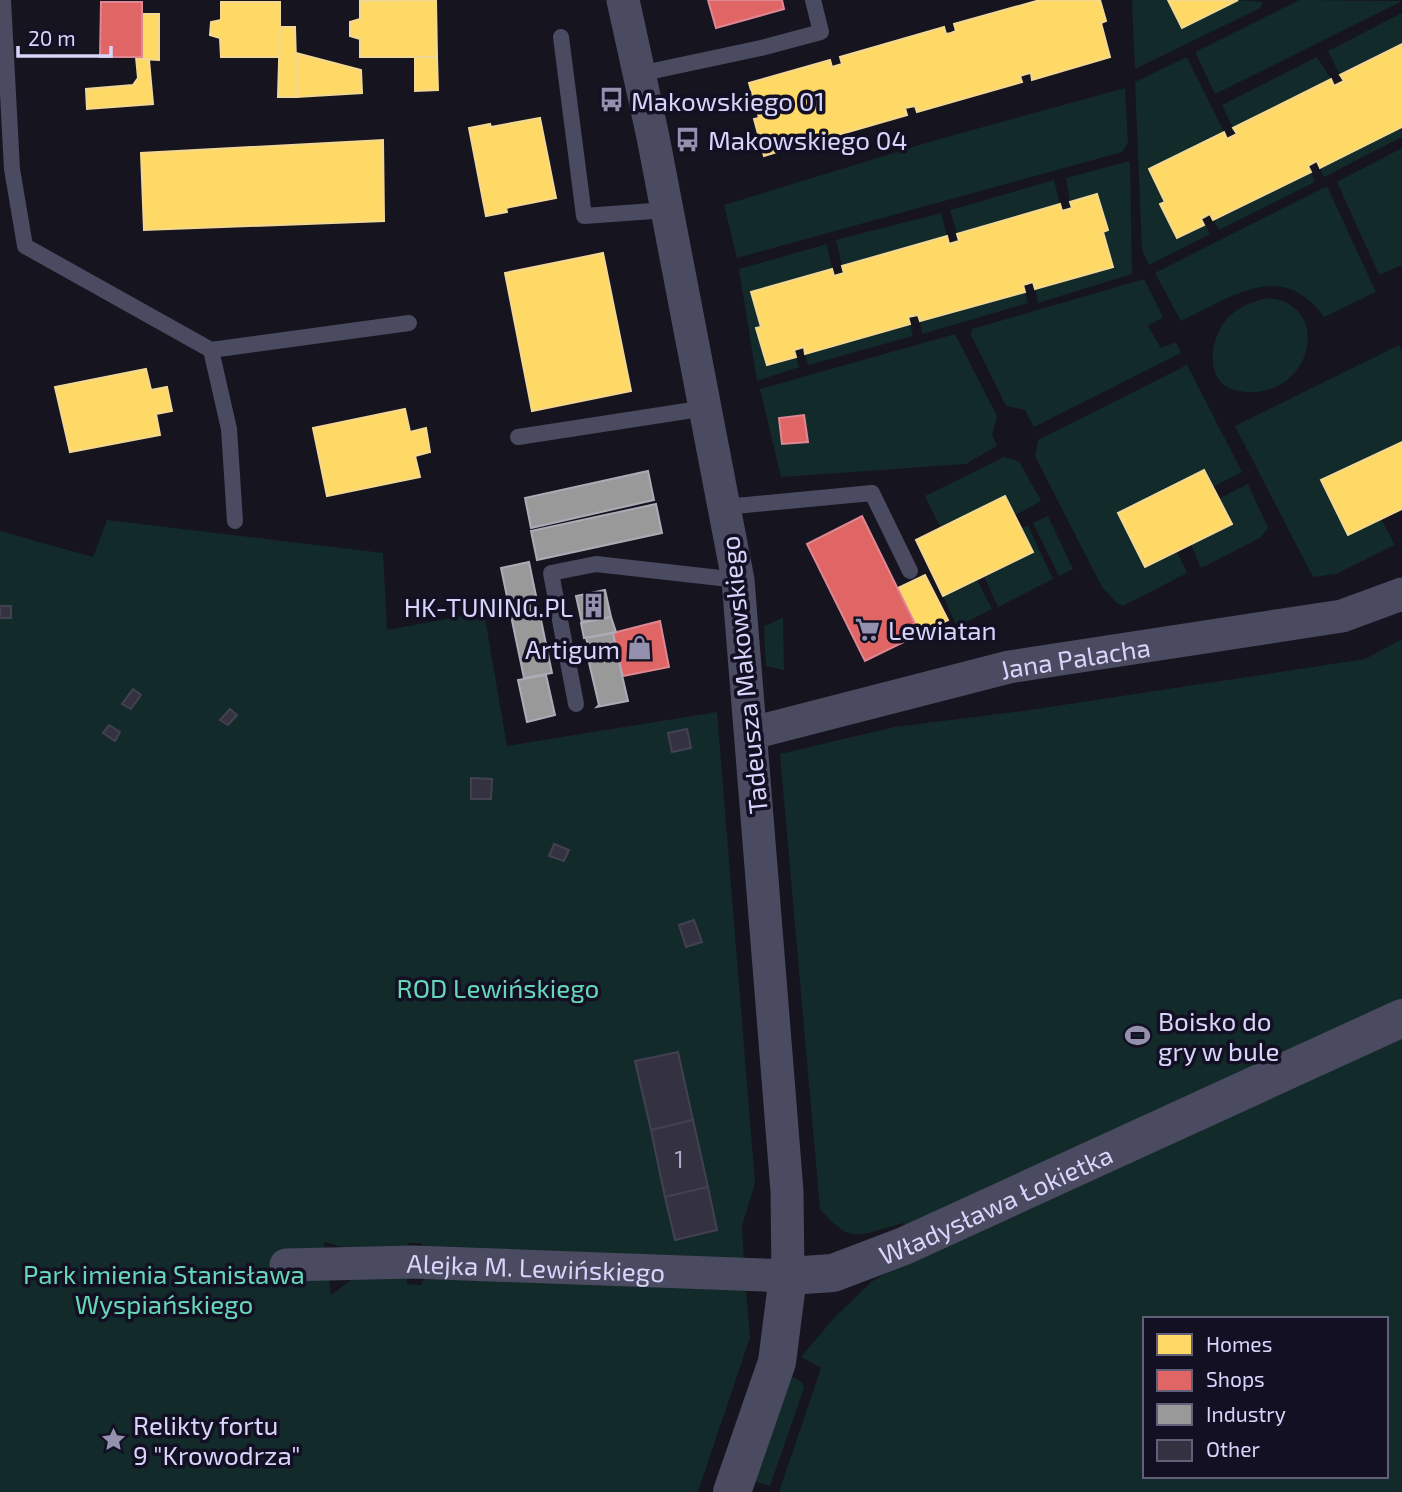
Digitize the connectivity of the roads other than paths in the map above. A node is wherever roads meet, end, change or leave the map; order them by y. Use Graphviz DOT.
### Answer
graph roads {
  1 [pos="3,0"];
  2 [pos="623,0"];
  3 [pos="813,0"];
  4 [pos="561,37"];
  5 [pos="639,74"];
  6 [pos="667,210"];
  7 [pos="409,323"];
  8 [pos="211,350"];
  9 [pos="706,408"];
  10 [pos="518,437"];
  11 [pos="725,507"];
  12 [pos="235,521"];
  13 [pos="910,571"];
  14 [pos="738,580"];
  15 [pos="1402,594"];
  16 [pos="576,704"];
  17 [pos="752,733"];
  18 [pos="1402,1018"];
  19 [pos="286,1265"];
  20 [pos="788,1276"];
  21 [pos="732,1492"];
  1 -- 8 [label="lane"];
  2 -- 5 [label="street, Tadeusza Makowskiego"];
  3 -- 5 [label="lane"];
  4 -- 6 [label="lane"];
  5 -- 6 [label="street, Tadeusza Makowskiego"];
  6 -- 9 [label="street, Tadeusza Makowskiego"];
  7 -- 8 [label="lane"];
  8 -- 12 [label="lane"];
  9 -- 10 [label="lane"];
  9 -- 11 [label="street, Tadeusza Makowskiego"];
  11 -- 13 [label="lane"];
  11 -- 14 [label="street, Tadeusza Makowskiego"];
  14 -- 16 [label="lane"];
  14 -- 17 [label="street, Tadeusza Makowskiego"];
  15 -- 17 [label="street, Jana Palacha"];
  17 -- 20 [label="street, Tadeusza Makowskiego"];
  18 -- 20 [label="street, Władysława Łokietka"];
  19 -- 20 [label="street, Alejka M. Lewińskiego"];
  20 -- 21 [label="street"];
}
